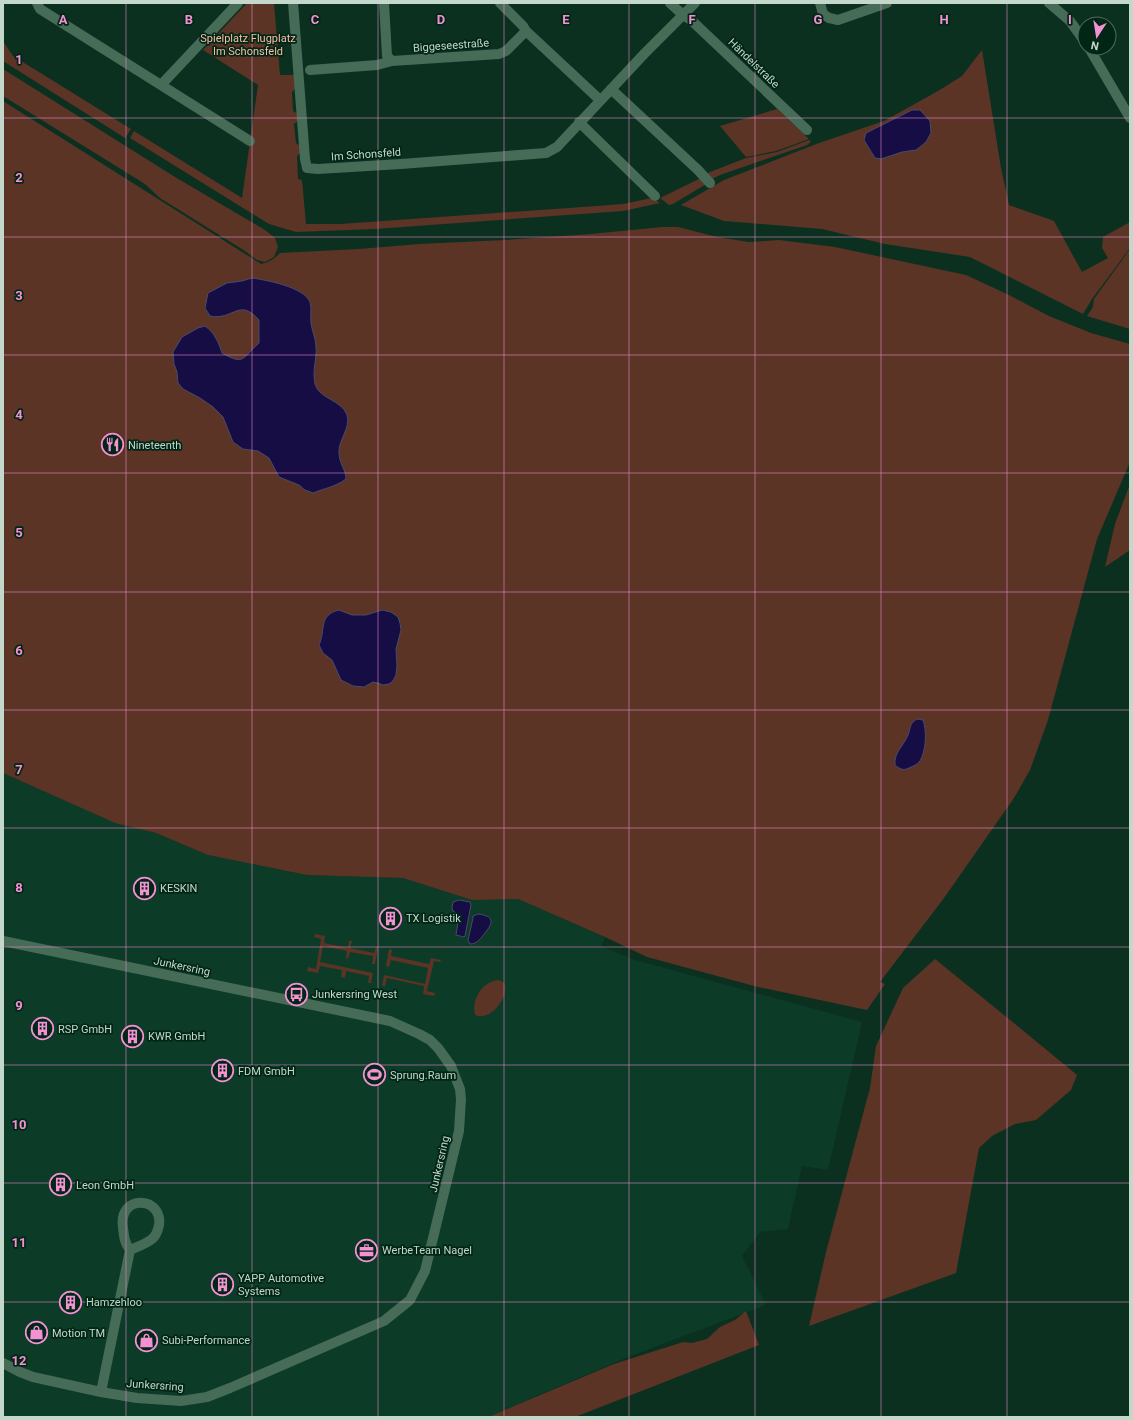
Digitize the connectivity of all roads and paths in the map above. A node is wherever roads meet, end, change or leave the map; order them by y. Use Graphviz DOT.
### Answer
graph roads {
  1 [pos="37,3"];
  2 [pos="238,3"];
  3 [pos="293,3"];
  4 [pos="384,3"];
  5 [pos="500,3"];
  6 [pos="670,3"];
  7 [pos="695,3"];
  8 [pos="820,3"];
  9 [pos="888,3"];
  10 [pos="1049,3"];
  11 [pos="683,15"];
  12 [pos="526,31"];
  13 [pos="1077,31"];
  14 [pos="1094,56"];
  15 [pos="392,61"];
  16 [pos="310,70"];
  17 [pos="161,85"];
  18 [pos="611,89"];
  19 [pos="600,100"];
  20 [pos="1130,118"];
  21 [pos="580,122"];
  22 [pos="807,130"];
  23 [pos="250,140"];
  24 [pos="710,183"];
  25 [pos="655,196"];
  26 [pos="3,941"];
  27 [pos="130,1250"];
  28 [pos="3,1363"];
  29 [pos="101,1392"];
  1 -- 17 [label="street"];
  2 -- 17 [label="street"];
  3 -- 21 [label="street, Im Schonsfeld"];
  4 -- 15 [label="street"];
  5 -- 12 [label="street"];
  6 -- 11 [label="street, Händelstraße"];
  7 -- 11 [label="street"];
  8 -- 9 [label="street"];
  10 -- 13 [label="street"];
  11 -- 18 [label="street, Im Schonsfeld"];
  11 -- 22 [label="street, Händelstraße"];
  12 -- 15 [label="street, Biggeseestraße"];
  12 -- 19 [label="street"];
  14 -- 20 [label="street"];
  15 -- 16 [label="street, Biggeseestraße"];
  17 -- 23 [label="street"];
  18 -- 19 [label="street, Im Schonsfeld"];
  18 -- 24 [label="street"];
  19 -- 21 [label="street, Im Schonsfeld"];
  21 -- 25 [label="street"];
  26 -- 29 [label="street, Junkersring"];
  27 -- 27 [label="street"];
  27 -- 29 [label="street"];
  28 -- 29 [label="street, Junkersring"];
}
